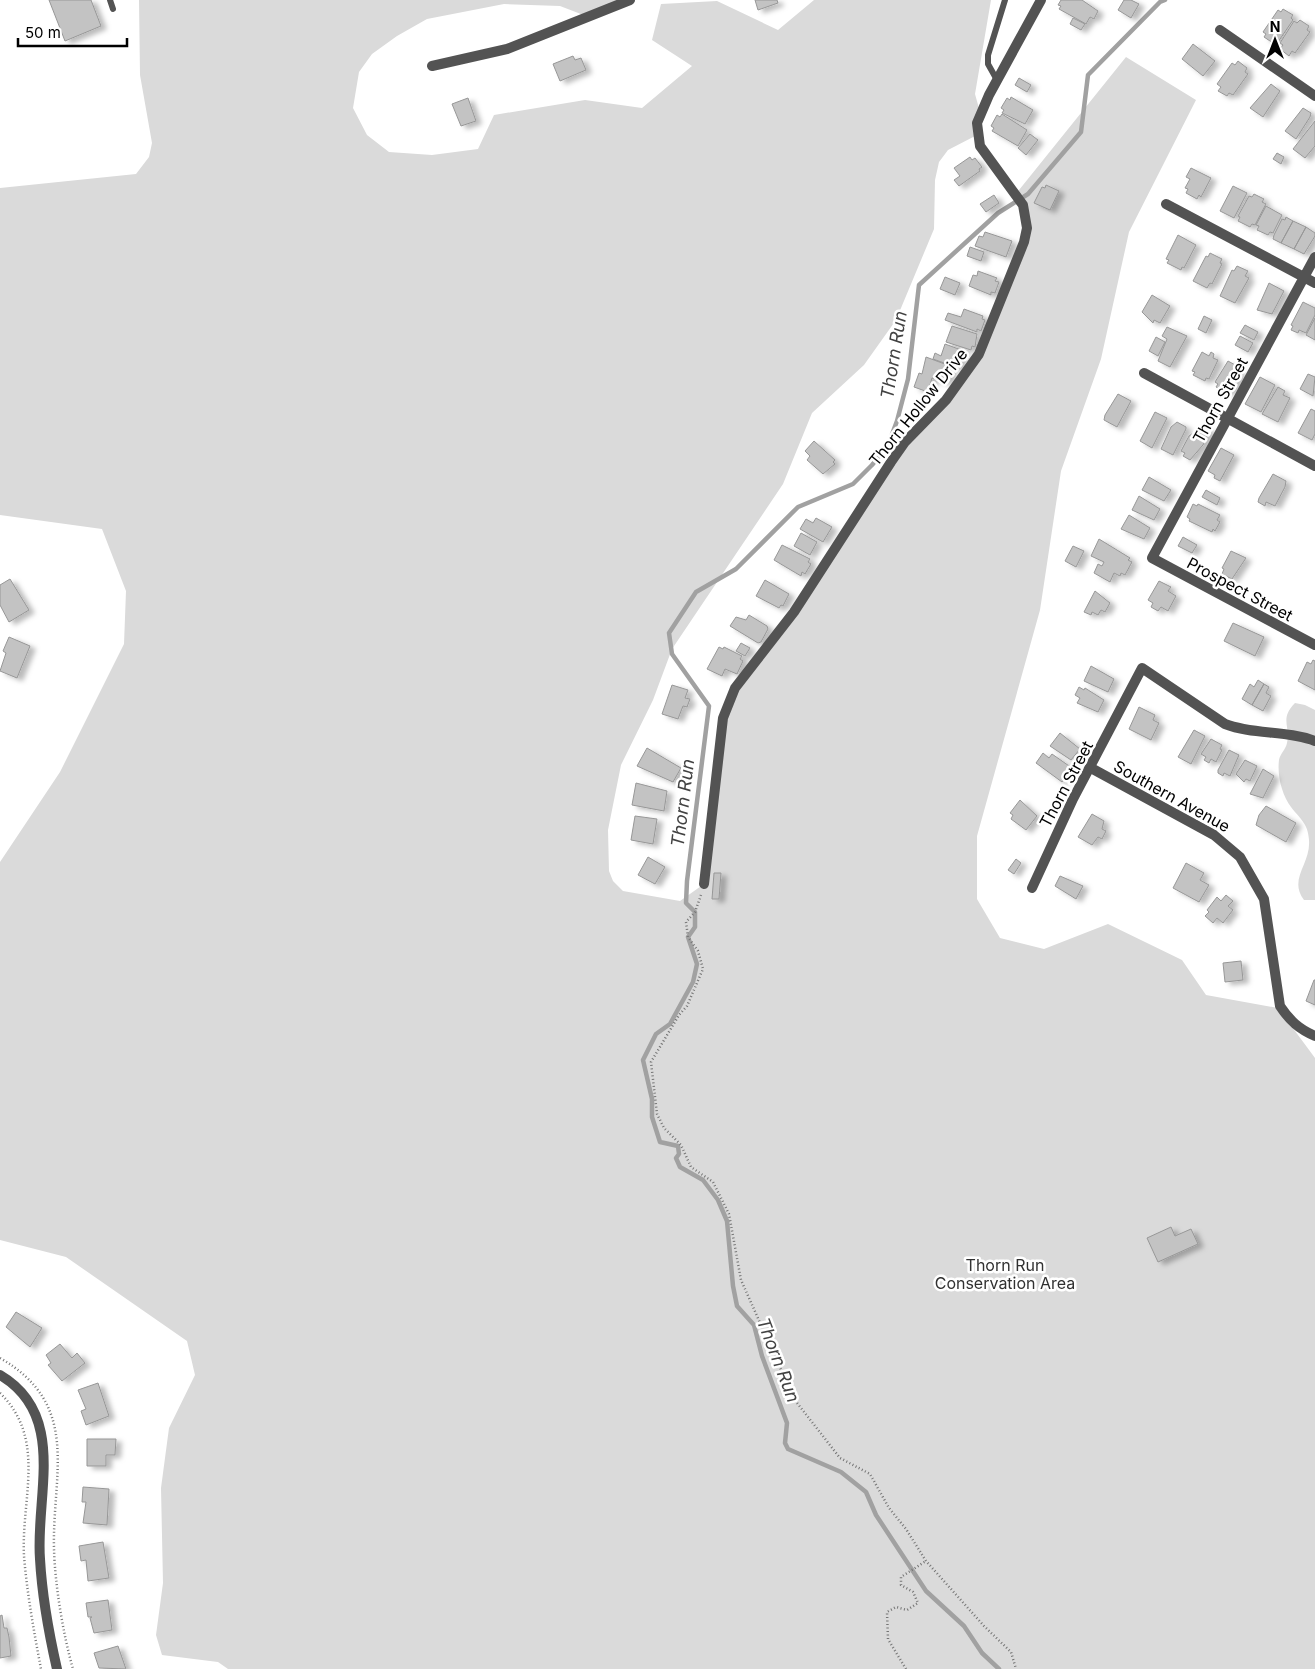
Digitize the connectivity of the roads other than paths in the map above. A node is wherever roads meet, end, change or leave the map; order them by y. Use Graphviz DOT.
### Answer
graph roads {
  1 [pos="110,0"];
  2 [pos="630,0"];
  3 [pos="1005,0"];
  4 [pos="1041,0"];
  5 [pos="113,9"];
  6 [pos="1220,30"];
  7 [pos="432,66"];
  8 [pos="998,80"];
  9 [pos="1315,96"];
  10 [pos="1166,204"];
  11 [pos="1315,257"];
  12 [pos="1304,277"];
  13 [pos="1315,283"];
  14 [pos="1144,373"];
  15 [pos="1226,419"];
  16 [pos="1315,466"];
  17 [pos="1152,558"];
  18 [pos="1315,645"];
  19 [pos="1315,741"];
  20 [pos="1091,768"];
  21 [pos="704,884"];
  22 [pos="1032,888"];
  23 [pos="1315,1036"];
  24 [pos="0,1375"];
  25 [pos="57,1669"];
  1 -- 5 [label="lane"];
  2 -- 7 [label="street"];
  3 -- 8 [label="lane"];
  4 -- 8 [label="street, Thorn Hollow Drive"];
  6 -- 9 [label="street"];
  8 -- 21 [label="street, Thorn Hollow Drive"];
  10 -- 12 [label="street"];
  11 -- 12 [label="street, Thorn Street"];
  12 -- 13 [label="street"];
  12 -- 15 [label="street, Thorn Street"];
  14 -- 15 [label="street"];
  15 -- 16 [label="street"];
  15 -- 17 [label="street, Thorn Street"];
  17 -- 18 [label="street, Prospect Street"];
  19 -- 20 [label="street, Thorn Street"];
  20 -- 22 [label="street, Thorn Street"];
  20 -- 23 [label="street, Southern Avenue"];
  24 -- 25 [label="street"];
}
